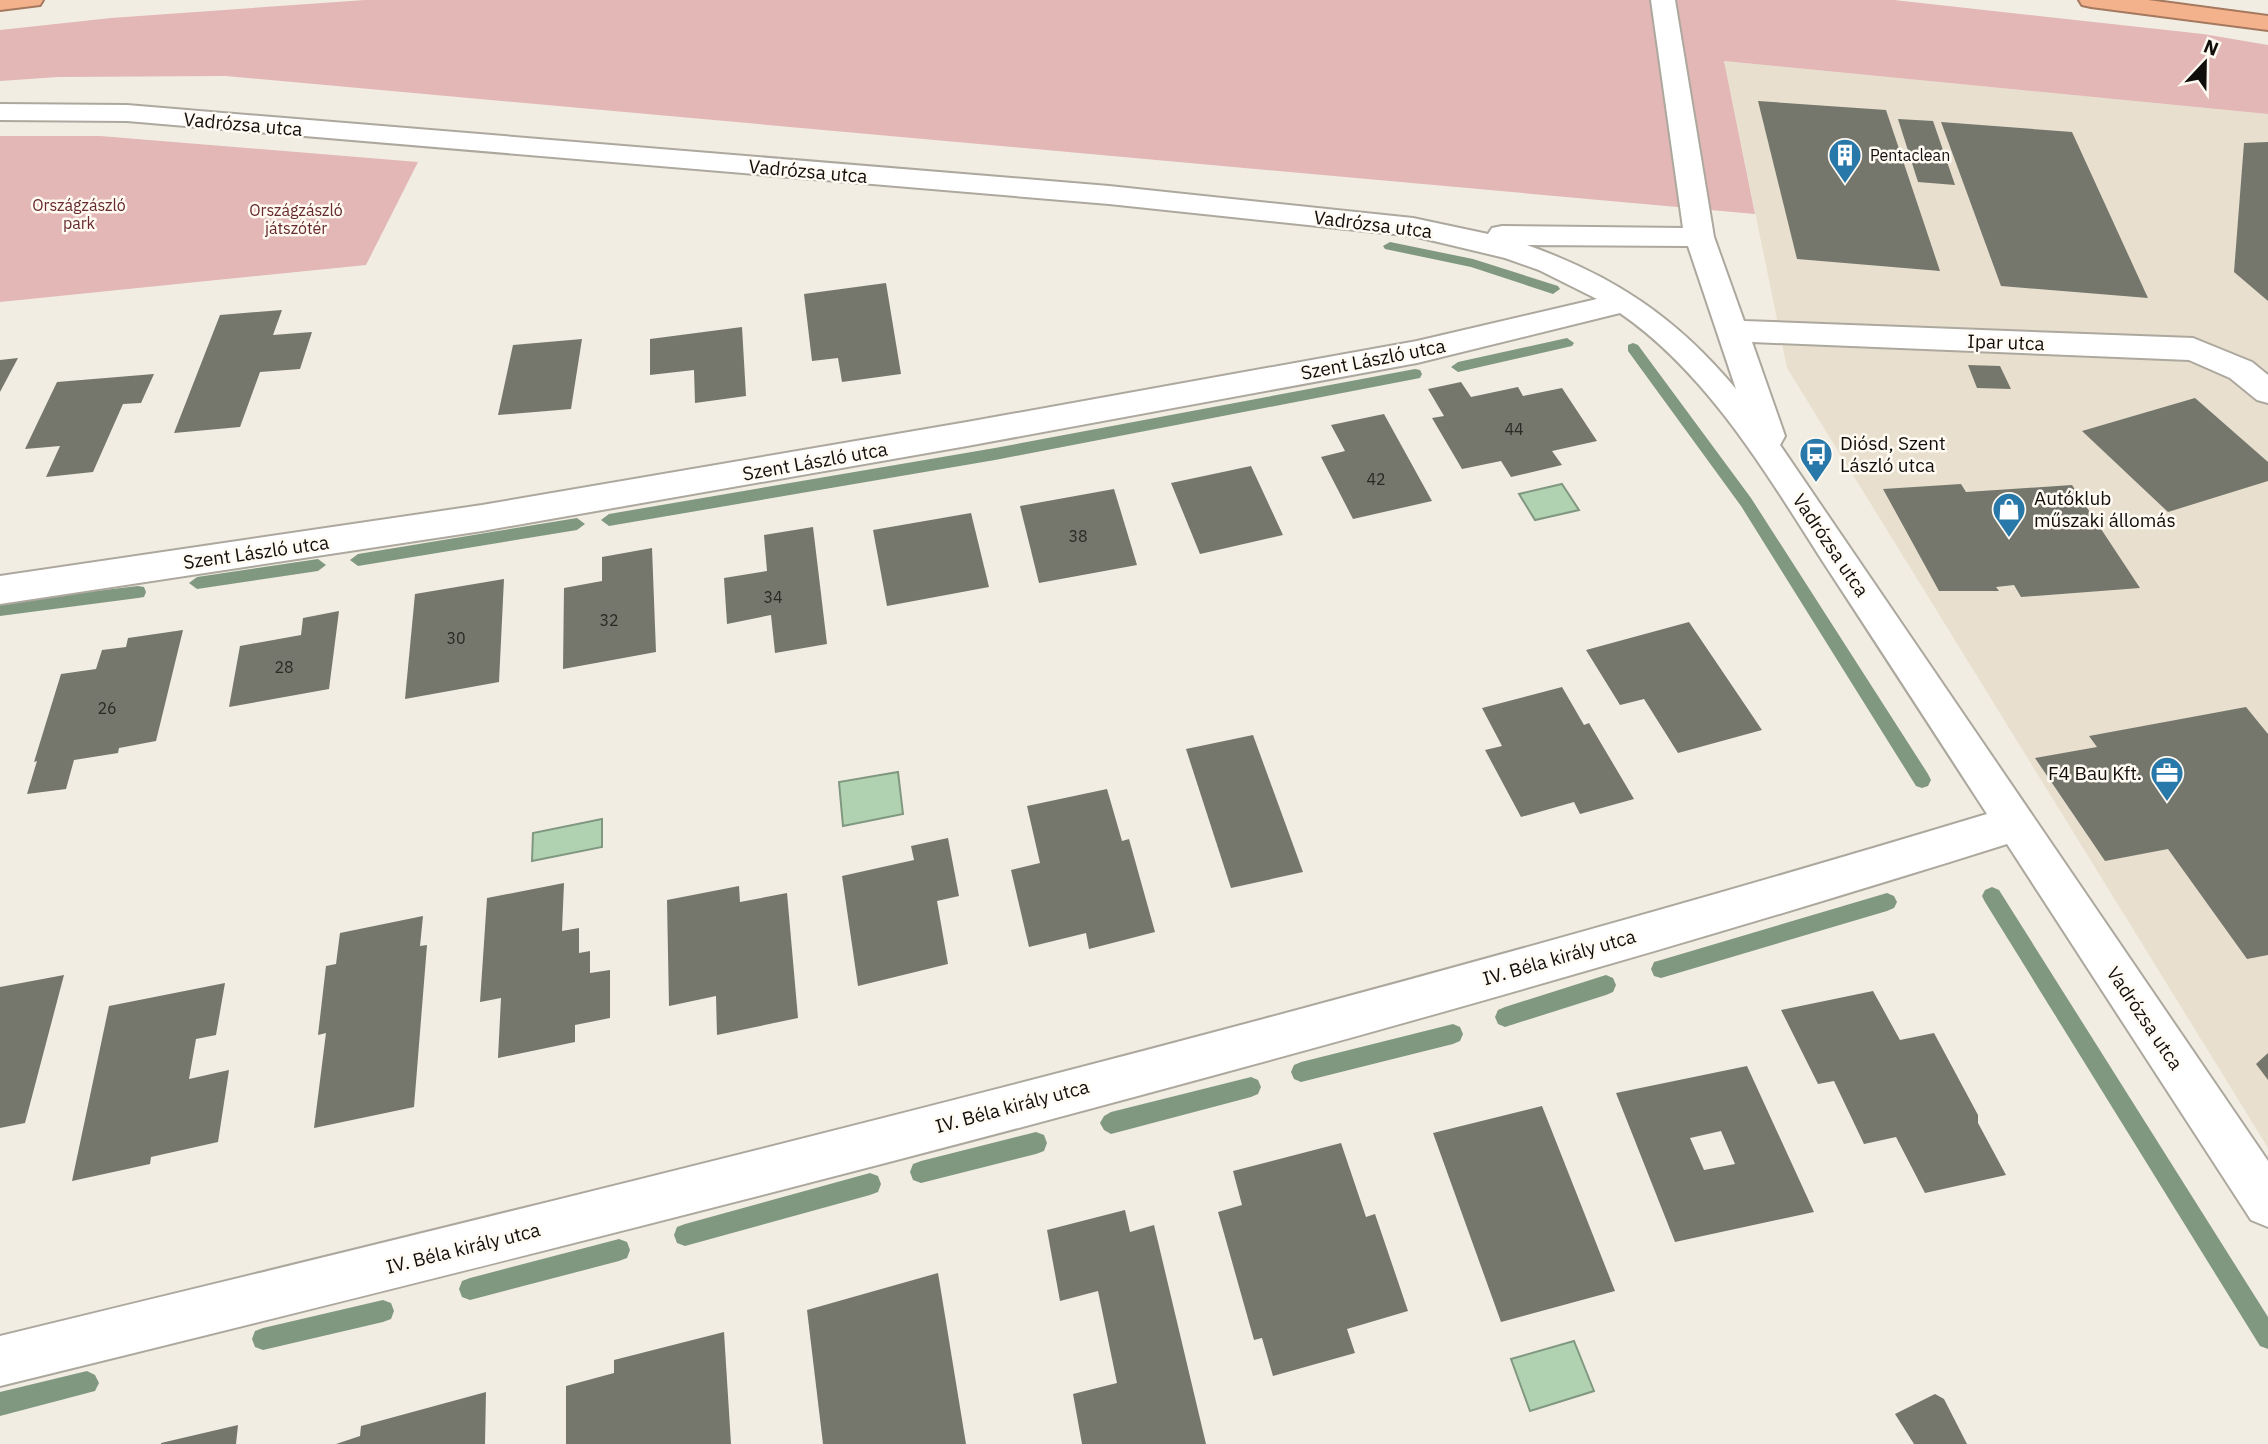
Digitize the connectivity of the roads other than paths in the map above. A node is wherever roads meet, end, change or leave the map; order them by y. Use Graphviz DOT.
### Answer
graph roads {
  1 [pos="31,0"];
  2 [pos="1663,0"];
  3 [pos="2091,0"];
  4 [pos="0,3"];
  5 [pos="2268,23"];
  6 [pos="0,112"];
  7 [pos="1692,190"];
  8 [pos="1461,234"];
  9 [pos="1630,236"];
  10 [pos="1699,237"];
  11 [pos="1625,302"];
  12 [pos="1732,331"];
  13 [pos="2268,392"];
  14 [pos="1780,468"];
  15 [pos="0,590"];
  16 [pos="2016,822"];
  17 [pos="2268,1203"];
  18 [pos="0,1361"];
  1 -- 4 [label="highway"];
  2 -- 7 [label="street"];
  3 -- 5 [label="highway"];
  6 -- 8 [label="street, Vadrózsa utca"];
  7 -- 9 [label="street"];
  7 -- 10 [label="street"];
  8 -- 9 [label="street"];
  8 -- 11 [label="street, Vadrózsa utca"];
  9 -- 10 [label="street"];
  10 -- 12 [label="street"];
  11 -- 14 [label="street, Vadrózsa utca"];
  11 -- 15 [label="street, Szent László utca"];
  12 -- 13 [label="street, Ipar utca"];
  12 -- 14 [label="street"];
  14 -- 16 [label="street, Vadrózsa utca"];
  16 -- 17 [label="street, Vadrózsa utca"];
  16 -- 18 [label="street, IV. Béla király utca"];
}
